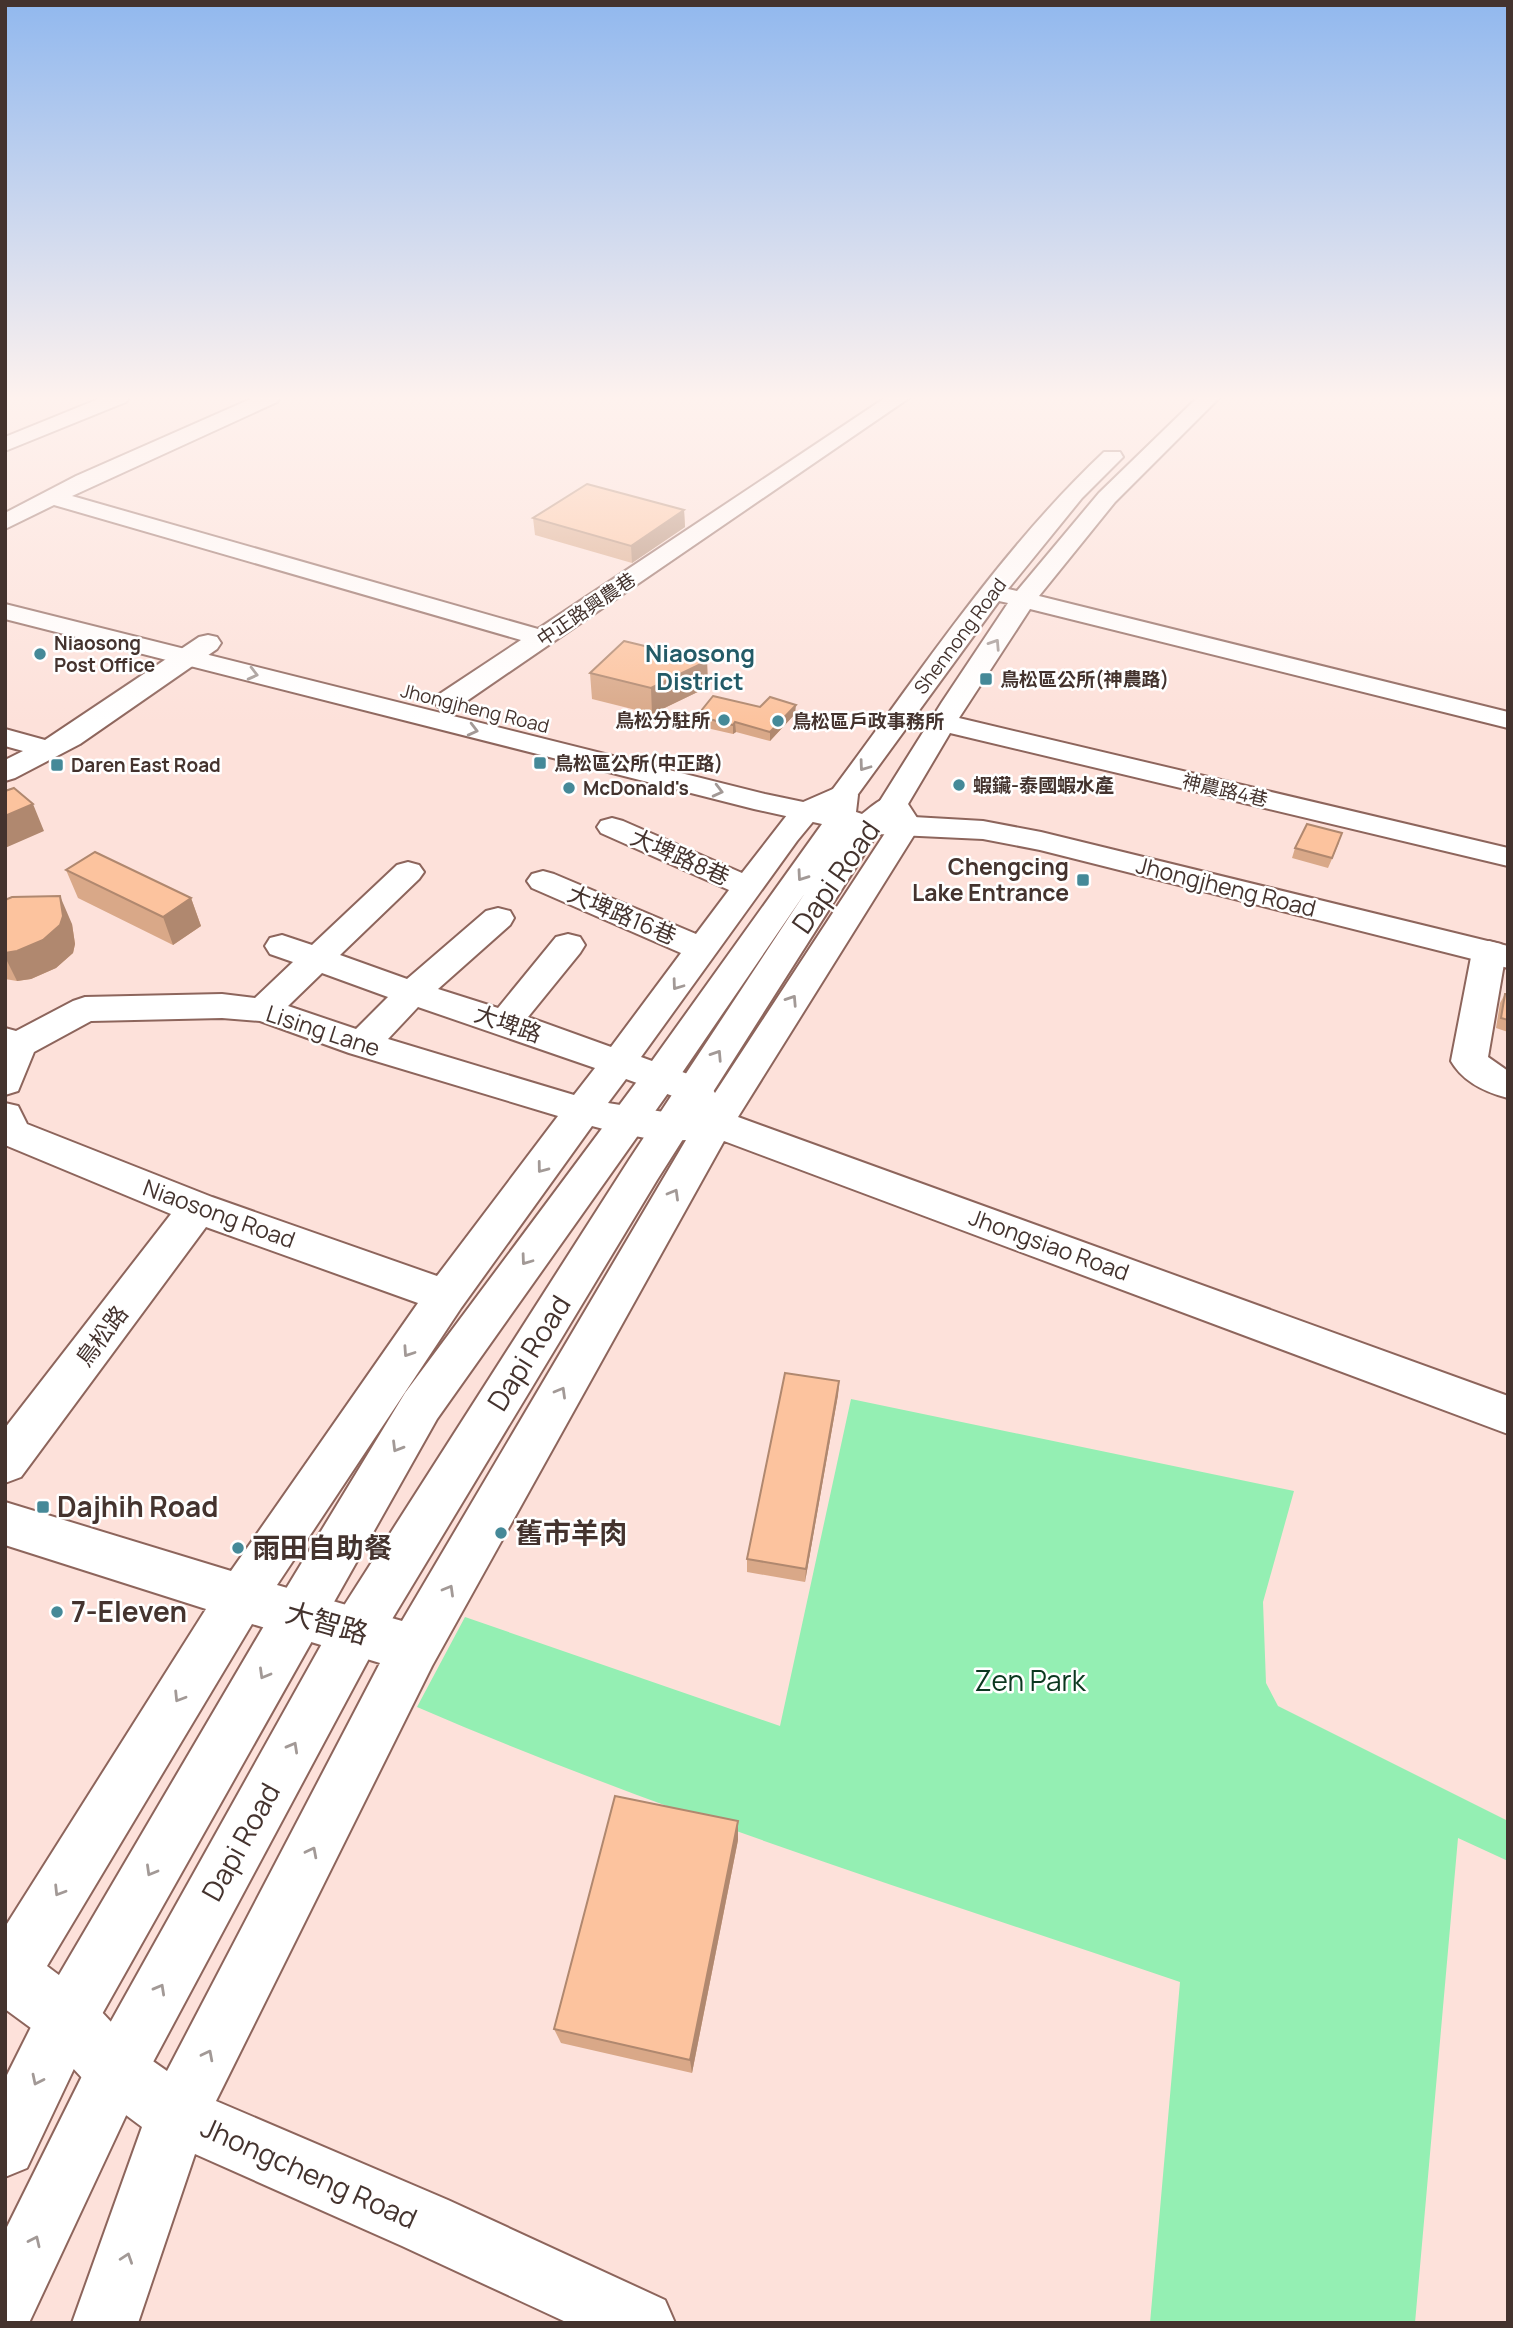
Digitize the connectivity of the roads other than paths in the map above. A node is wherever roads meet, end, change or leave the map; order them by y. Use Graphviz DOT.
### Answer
graph roads {
  1 [pos="36,507"];
  2 [pos="83,507"];
  3 [pos="738,507"];
  4 [pos="1063,507"];
  5 [pos="1098,507"];
  6 [pos="5,522"];
  7 [pos="5,591"];
  8 [pos="992,592"];
  9 [pos="1024,599"];
  10 [pos="5,611"];
  11 [pos="543,638"];
  12 [pos="198,650"];
  13 [pos="1245,654"];
  14 [pos="448,701"];
  15 [pos="1508,720"];
  16 [pos="943,723"];
  17 [pos="5,737"];
  18 [pos="1508,746"];
  19 [pos="49,750"];
  20 [pos="5,772"];
  21 [pos="871,815"];
  22 [pos="612,827"];
  23 [pos="1508,858"];
  24 [pos="408,873"];
  25 [pos="543,881"];
  26 [pos="748,887"];
  27 [pos="498,918"];
  28 [pos="568,945"];
  29 [pos="282,946"];
  30 [pos="702,949"];
  31 [pos="1499,955"];
  32 [pos="318,959"];
  33 [pos="412,993"];
  34 [pos="264,1010"];
  35 [pos="505,1022"];
  36 [pos="12,1042"];
  37 [pos="362,1044"];
  38 [pos="619,1063"];
  39 [pos="5,1082"];
  40 [pos="677,1084"];
  41 [pos="1508,1085"];
  42 [pos="584,1111"];
  43 [pos="5,1116"];
  44 [pos="626,1121"];
  45 [pos="716,1124"];
  46 [pos="670,1127"];
  47 [pos="198,1208"];
  48 [pos="446,1296"];
  49 [pos="1508,1415"];
  50 [pos="5,1463"];
  51 [pos="5,1523"];
  52 [pos="241,1597"];
  53 [pos="298,1614"];
  54 [pos="356,1632"];
  55 [pos="414,1649"];
  56 [pos="6,1974"];
  57 [pos="67,2018"];
  58 [pos="116,2071"];
  59 [pos="177,2115"];
  60 [pos="5,2146"];
  61 [pos="5,2302"];
  62 [pos="105,2323"];
  63 [pos="642,2323"];
  1 -- 6 [label="street"];
  2 -- 11 [label="street"];
  3 -- 11 [label="street, 中正路興農巷"];
  4 -- 8 [label="street, Shennong Road"];
  5 -- 9 [label="street, Shennong Road"];
  7 -- 12 [label="street, Jhongjheng Road"];
  8 -- 9 [label="street"];
  8 -- 21 [label="street, Shennong Road, one-way"];
  9 -- 13 [label="street"];
  16 -- 9 [label="street, Shennong Road, one-way"];
  10 -- 12 [label="street, Jhongjheng Road"];
  11 -- 14 [label="street, 中正路興農巷"];
  12 -- 14 [label="street, Jhongjheng Road"];
  12 -- 19 [label="street"];
  12 -- 21 [label="street, Jhongjheng Road, one-way"];
  13 -- 15 [label="street"];
  13 -- 18 [label="street"];
  14 -- 21 [label="street, Jhongjheng Road"];
  16 -- 21 [label="street, Shennong Road"];
  16 -- 23 [label="street, 神農路4巷"];
  17 -- 19 [label="street"];
  19 -- 20 [label="street"];
  21 -- 26 [label="street"];
  21 -- 31 [label="street, Jhongjheng Road"];
  21 -- 40 [label="street, Dapi Road"];
  45 -- 21 [label="street, Dapi Road, one-way"];
  22 -- 26 [label="street, 大埤路8巷"];
  24 -- 32 [label="street"];
  25 -- 30 [label="street, 大埤路16巷"];
  26 -- 30 [label="street"];
  27 -- 33 [label="street"];
  28 -- 35 [label="street"];
  29 -- 32 [label="street, 大埤路"];
  30 -- 38 [label="street, one-way"];
  31 -- 41 [label="street"];
  32 -- 33 [label="street, 大埤路"];
  32 -- 34 [label="street"];
  33 -- 35 [label="street, 大埤路"];
  33 -- 37 [label="street"];
  34 -- 36 [label="street, Lising Lane"];
  34 -- 37 [label="street, Lising Lane"];
  35 -- 38 [label="street, 大埤路"];
  36 -- 39 [label="street"];
  37 -- 42 [label="street, Lising Lane"];
  38 -- 40 [label="street, 大埤路"];
  38 -- 42 [label="street"];
  40 -- 44 [label="street, Dapi Road"];
  40 -- 45 [label="street"];
  40 -- 46 [label="street, Dapi Road"];
  42 -- 44 [label="street, Jhongsiao Road"];
  42 -- 48 [label="street, one-way"];
  43 -- 47 [label="street, Niaosong Road"];
  44 -- 46 [label="street, Jhongsiao Road"];
  44 -- 53 [label="street, Dapi Road, one-way"];
  45 -- 46 [label="street, Jhongsiao Road"];
  45 -- 49 [label="street, Jhongsiao Road"];
  55 -- 45 [label="street, Dapi Road, one-way"];
  46 -- 54 [label="street, Dapi Road"];
  47 -- 48 [label="street, Niaosong Road"];
  47 -- 50 [label="street, 鳥松路"];
  48 -- 52 [label="street, one-way"];
  51 -- 52 [label="street"];
  52 -- 53 [label="street, 大智路"];
  52 -- 56 [label="street, one-way"];
  53 -- 54 [label="street, 大智路"];
  53 -- 57 [label="street, Dapi Road, one-way"];
  54 -- 55 [label="street, 大智路"];
  58 -- 54 [label="street, Dapi Road, one-way"];
  59 -- 55 [label="street, Dapi Road, one-way"];
  56 -- 57 [label="street, Jhongcheng Road"];
  57 -- 58 [label="street, Jhongcheng Road"];
  57 -- 60 [label="street, Dapi Road, one-way"];
  58 -- 59 [label="street, Jhongcheng Road"];
  61 -- 58 [label="street, Dapi Road, one-way"];
  62 -- 59 [label="street, Dapi Road, one-way"];
  59 -- 63 [label="street, Jhongcheng Road"];
}
